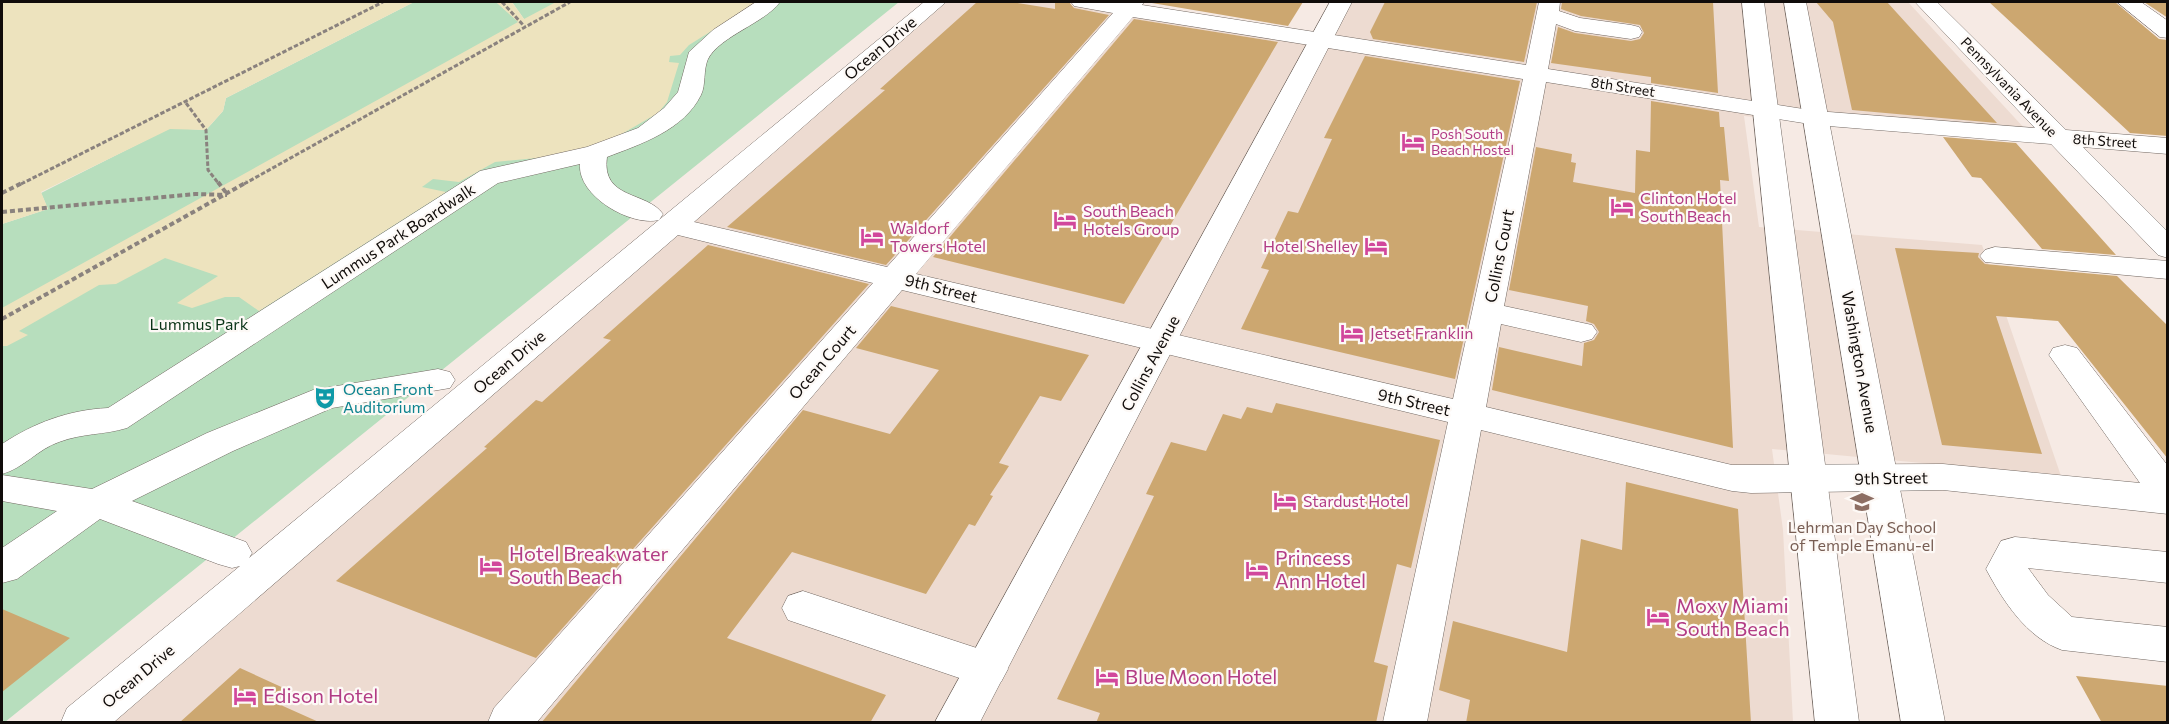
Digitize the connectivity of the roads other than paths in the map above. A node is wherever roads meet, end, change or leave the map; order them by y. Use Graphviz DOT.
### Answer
graph roads {
  1 [pos="769,2"];
  2 [pos="936,2"];
  3 [pos="1081,2"];
  4 [pos="1341,2"];
  5 [pos="1753,2"];
  6 [pos="1795,2"];
  7 [pos="1926,2"];
  8 [pos="2128,2"];
  9 [pos="1131,5"];
  10 [pos="1549,9"];
  11 [pos="1631,32"];
  12 [pos="2168,32"];
  13 [pos="1321,40"];
  14 [pos="1536,73"];
  15 [pos="1767,111"];
  16 [pos="1816,118"];
  17 [pos="2059,138"];
  18 [pos="2168,146"];
  19 [pos="595,153"];
  20 [pos="660,219"];
  21 [pos="2168,249"];
  22 [pos="1995,256"];
  23 [pos="2168,270"];
  24 [pos="896,277"];
  25 [pos="1488,312"];
  26 [pos="1581,332"];
  27 [pos="1161,342"];
  28 [pos="2065,355"];
  29 [pos="438,380"];
  30 [pos="1467,415"];
  31 [pos="2,461"];
  32 [pos="1881,477"];
  33 [pos="1810,479"];
  34 [pos="2,488"];
  35 [pos="2168,494"];
  36 [pos="2168,500"];
  37 [pos="96,503"];
  38 [pos="232,553"];
  39 [pos="3,568"];
  40 [pos="2168,568"];
  41 [pos="803,608"];
  42 [pos="2168,645"];
  43 [pos="986,669"];
  44 [pos="83,723"];
  45 [pos="510,723"];
  46 [pos="957,723"];
  47 [pos="1405,723"];
  48 [pos="1837,723"];
  49 [pos="1923,723"];
  1 -- 19 [label="street, Lummus Park Boardwalk"];
  2 -- 20 [label="street, Ocean Drive"];
  3 -- 9 [label="street, 8th Street"];
  4 -- 13 [label="street, Collins Avenue"];
  5 -- 15 [label="street"];
  6 -- 16 [label="street, Washington Avenue"];
  7 -- 17 [label="street, Pennsylvania Avenue"];
  8 -- 12 [label="street"];
  9 -- 13 [label="street, 8th Street"];
  9 -- 24 [label="street, Ocean Court"];
  10 -- 11 [label="street"];
  10 -- 14 [label="street, Collins Court"];
  13 -- 14 [label="street, 8th Street"];
  13 -- 27 [label="street, Collins Avenue"];
  14 -- 15 [label="street, 8th Street"];
  14 -- 25 [label="street, Collins Court"];
  15 -- 16 [label="street, 8th Street"];
  15 -- 33 [label="street"];
  16 -- 17 [label="street, 8th Street"];
  16 -- 32 [label="street, Washington Avenue"];
  17 -- 18 [label="street, 8th Street"];
  17 -- 21 [label="street, Pennsylvania Avenue"];
  19 -- 20 [label="street, 9th Street"];
  19 -- 31 [label="street, Lummus Park Boardwalk"];
  20 -- 24 [label="street, 9th Street"];
  20 -- 44 [label="street, Ocean Drive"];
  22 -- 23 [label="street"];
  24 -- 27 [label="street, 9th Street"];
  24 -- 45 [label="street, Ocean Court"];
  25 -- 26 [label="street"];
  25 -- 30 [label="street, Collins Court"];
  27 -- 30 [label="street, 9th Street"];
  27 -- 43 [label="street, Collins Avenue"];
  28 -- 35 [label="street"];
  29 -- 37 [label="street"];
  30 -- 33 [label="street, 9th Street"];
  30 -- 47 [label="street, Collins Court"];
  32 -- 33 [label="street, 9th Street"];
  32 -- 36 [label="street, 9th Street"];
  32 -- 49 [label="street, Washington Avenue"];
  33 -- 48 [label="street"];
  34 -- 37 [label="street"];
  37 -- 38 [label="street"];
  37 -- 39 [label="street"];
  40 -- 42 [label="street"];
  41 -- 43 [label="street"];
  43 -- 46 [label="street, Collins Avenue"];
}
